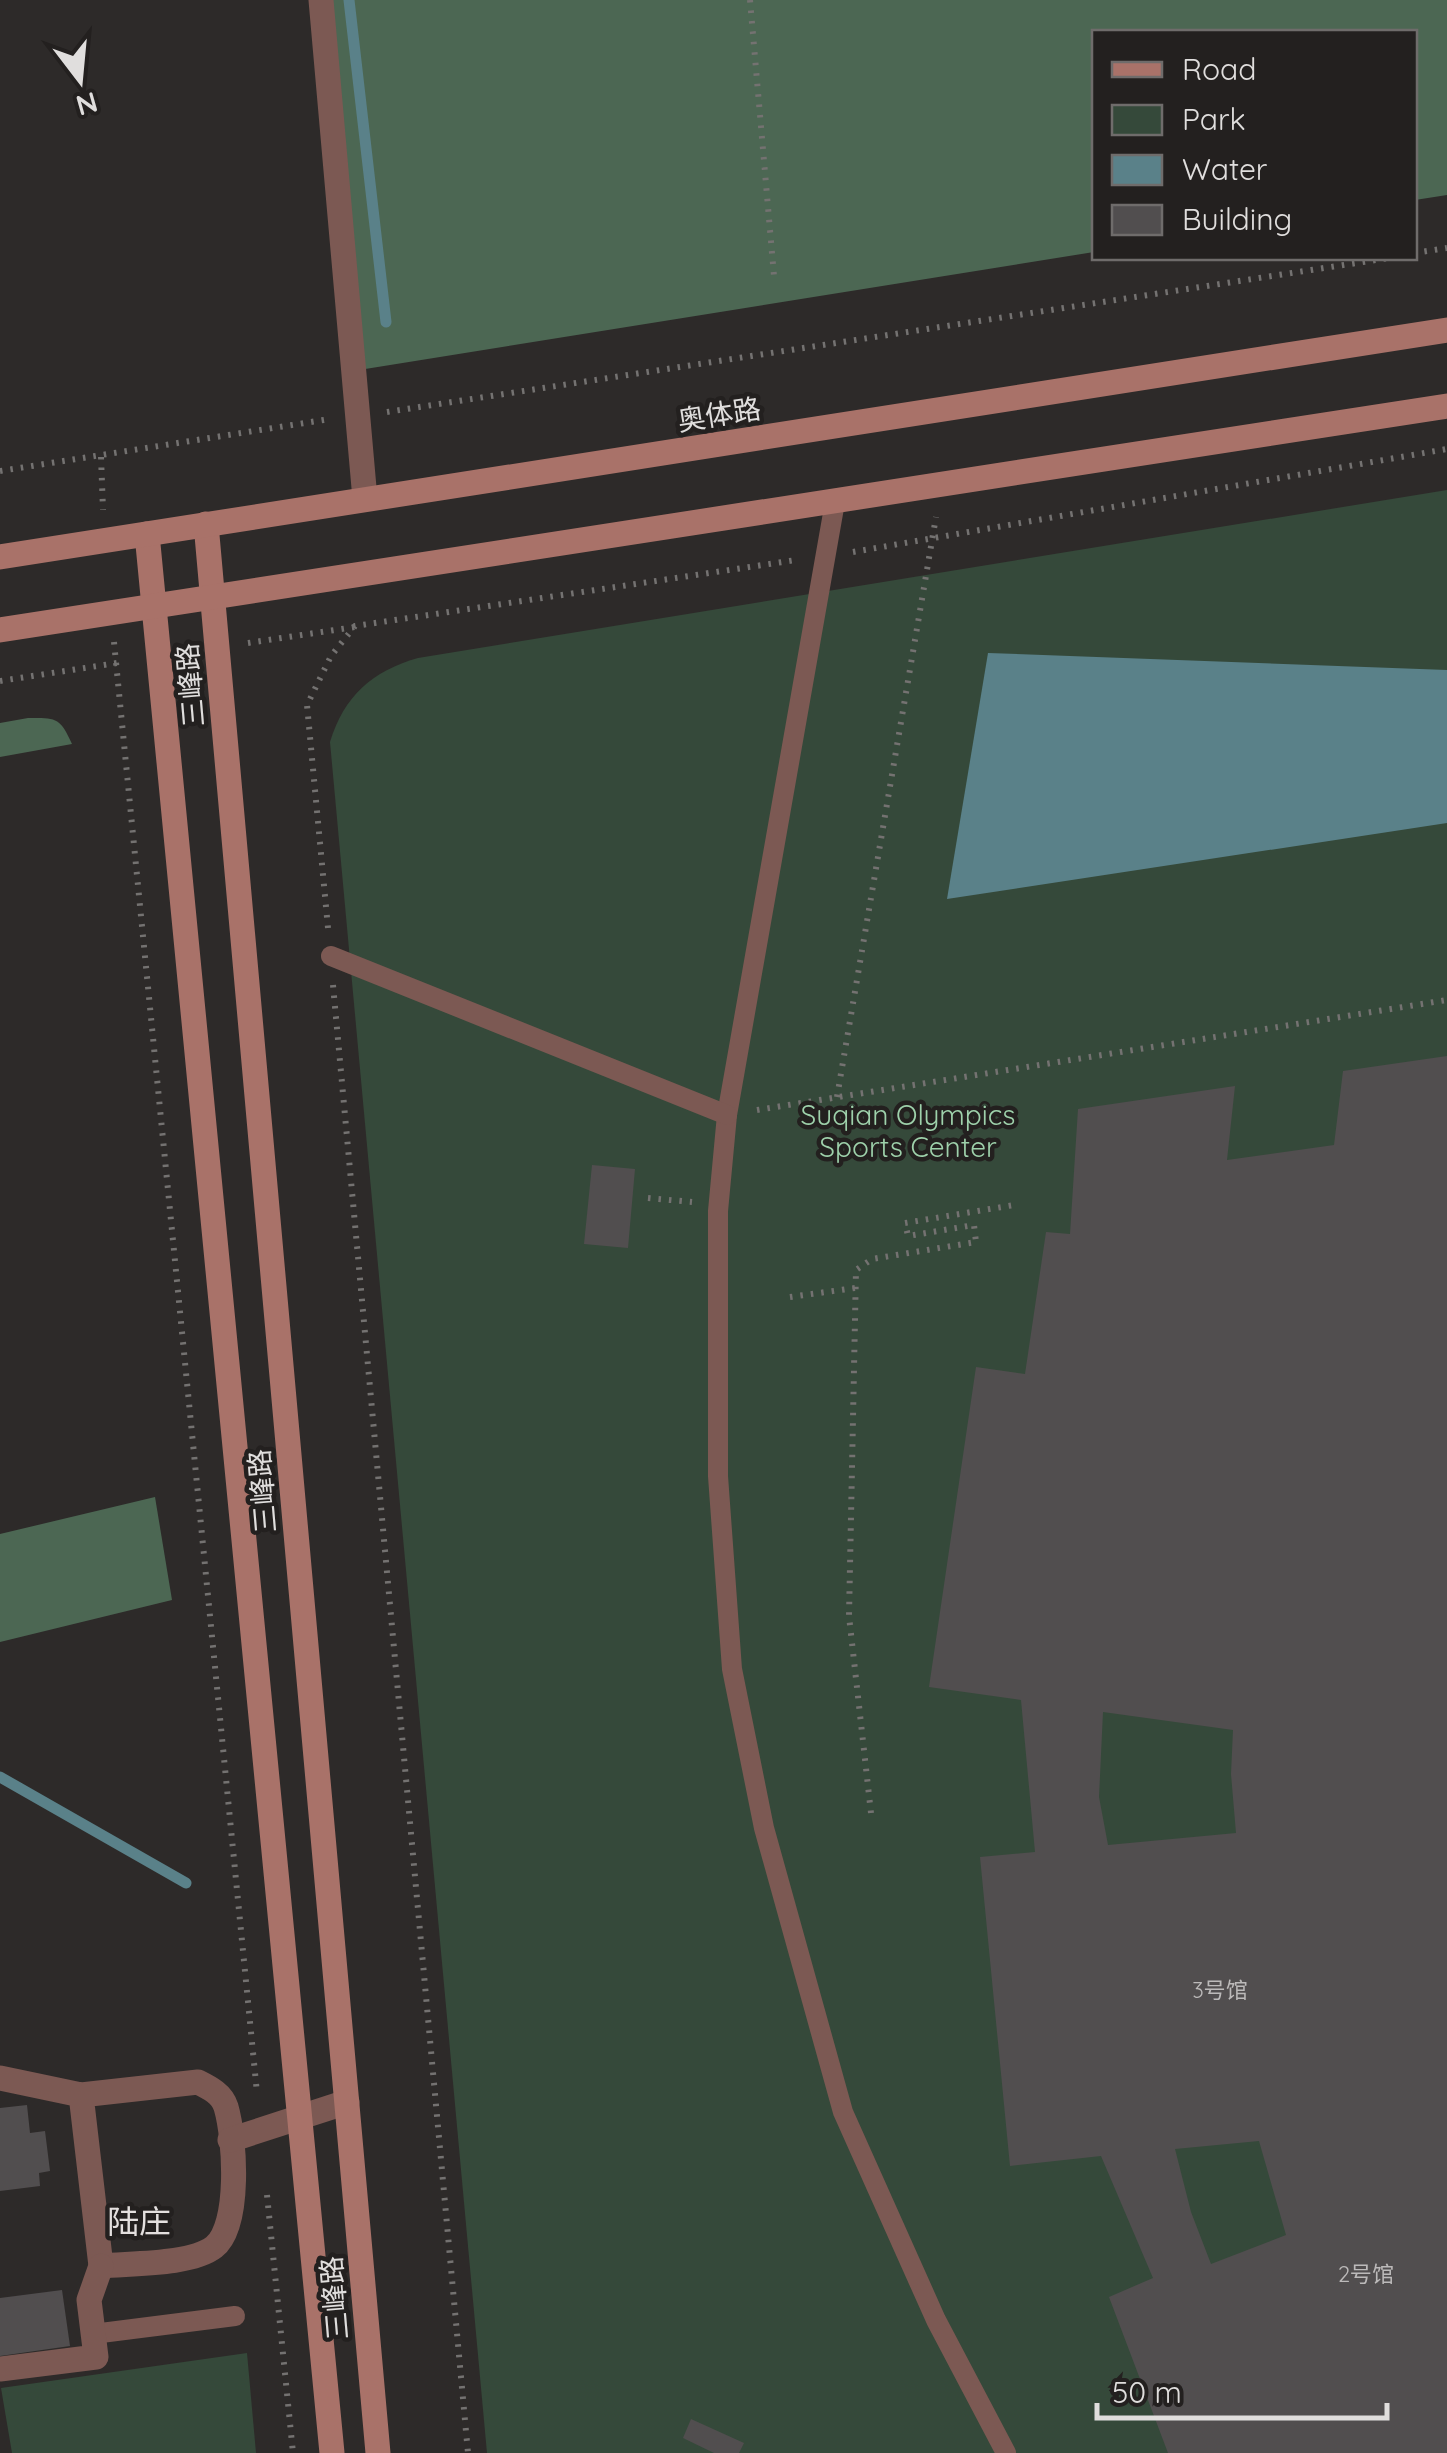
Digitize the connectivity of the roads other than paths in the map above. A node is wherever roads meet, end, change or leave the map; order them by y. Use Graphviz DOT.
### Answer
graph roads {
  1 [pos="321,0"];
  2 [pos="1447,330"];
  3 [pos="1447,406"];
  4 [pos="365,499"];
  5 [pos="835,502"];
  6 [pos="206,524"];
  7 [pos="146,534"];
  8 [pos="0,557"];
  9 [pos="212,596"];
  10 [pos="154,606"];
  11 [pos="0,630"];
  12 [pos="331,956"];
  13 [pos="726,1115"];
  14 [pos="1,2079"];
  15 [pos="81,2094"];
  16 [pos="347,2102"];
  17 [pos="302,2116"];
  18 [pos="230,2140"];
  19 [pos="101,2266"];
  20 [pos="235,2316"];
  21 [pos="93,2334"];
  22 [pos="0,2369"];
  23 [pos="332,2453"];
  24 [pos="378,2453"];
  25 [pos="1006,2453"];
  1 -- 4 [label="street"];
  2 -- 4 [label="main road, 奥体路"];
  3 -- 5 [label="main road"];
  4 -- 6 [label="main road, 奥体路"];
  5 -- 9 [label="main road"];
  5 -- 13 [label="lane"];
  6 -- 7 [label="main road, 奥体路"];
  6 -- 9 [label="main road, 三峰路"];
  7 -- 8 [label="main road, 奥体路"];
  7 -- 10 [label="main road, 三峰路"];
  9 -- 10 [label="main road"];
  9 -- 16 [label="main road, 三峰路"];
  10 -- 11 [label="main road"];
  10 -- 17 [label="main road, 三峰路"];
  12 -- 13 [label="lane"];
  13 -- 25 [label="lane"];
  14 -- 15 [label="street"];
  15 -- 18 [label="street"];
  15 -- 19 [label="street"];
  16 -- 17 [label="street"];
  16 -- 24 [label="main road, 三峰路"];
  17 -- 18 [label="street"];
  17 -- 23 [label="main road, 三峰路"];
  18 -- 19 [label="street"];
  19 -- 21 [label="street"];
  20 -- 21 [label="lane"];
  21 -- 22 [label="street"];
}
